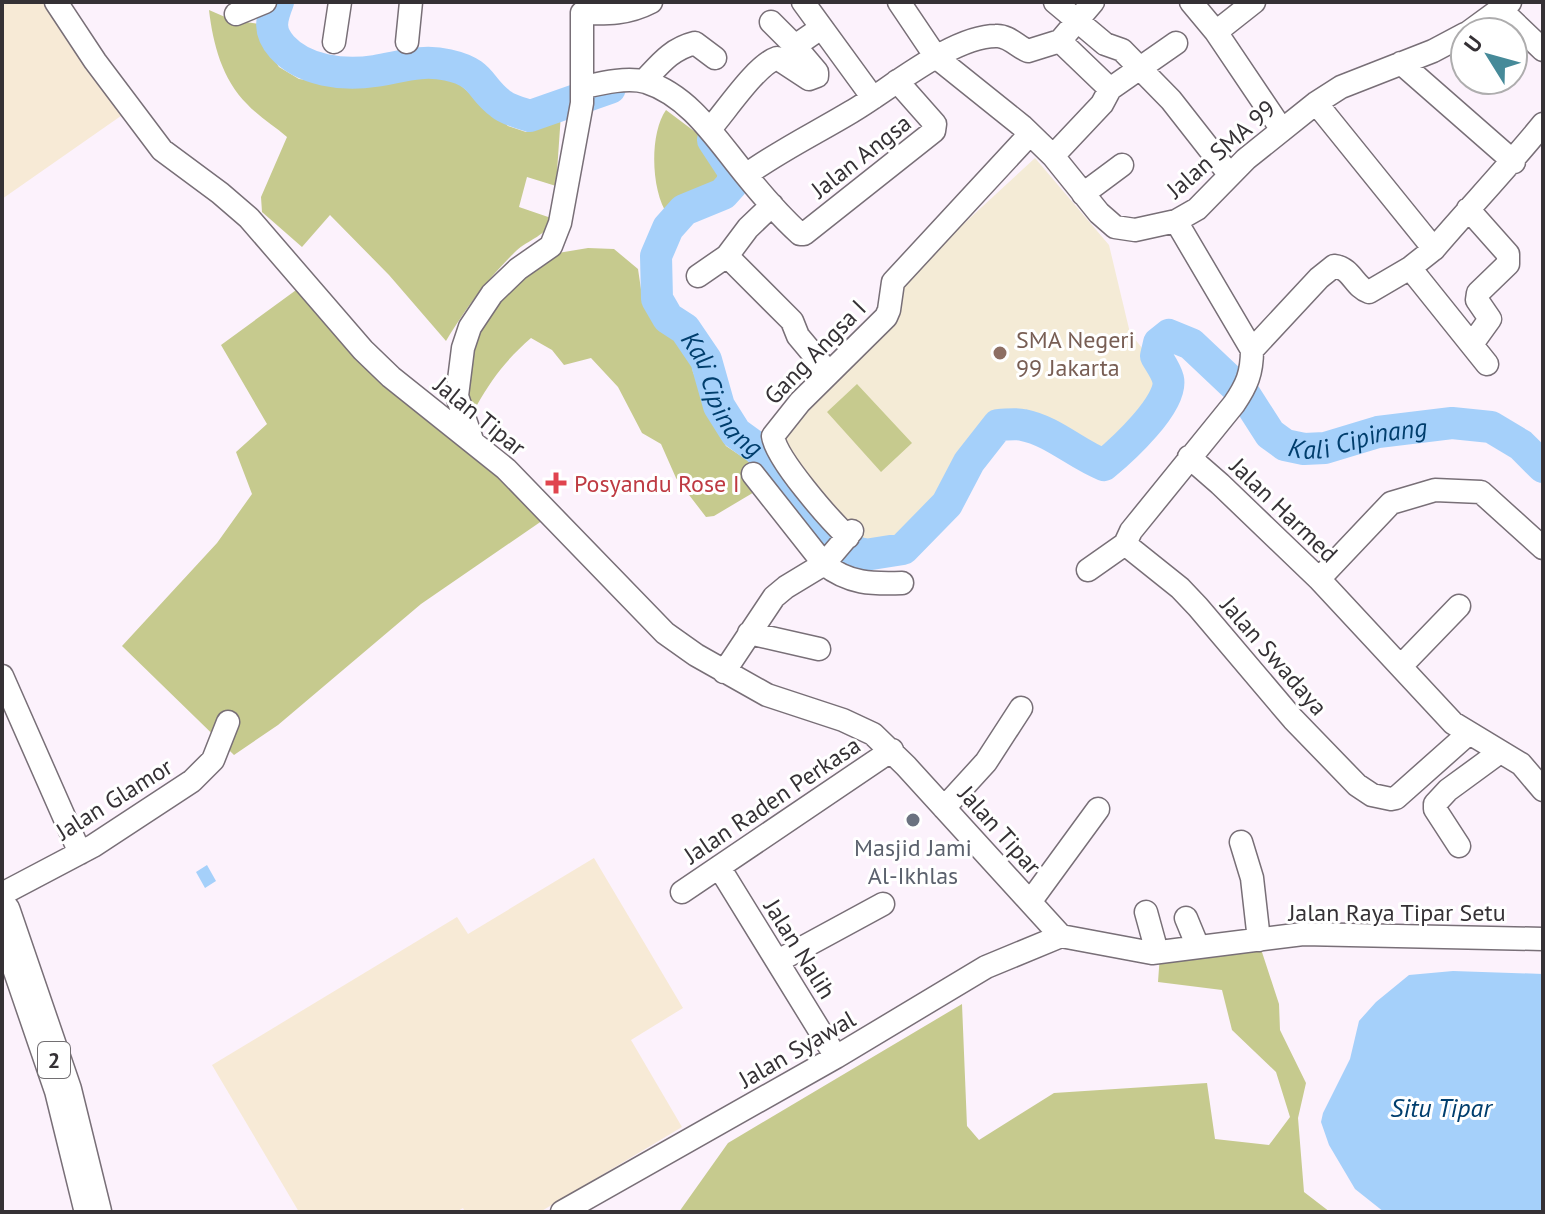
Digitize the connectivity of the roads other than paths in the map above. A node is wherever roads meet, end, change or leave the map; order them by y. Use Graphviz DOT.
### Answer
graph roads {
  1 [pos="56,2"];
  2 [pos="265,2"];
  3 [pos="340,2"];
  4 [pos="411,2"];
  5 [pos="651,2"];
  6 [pos="803,2"];
  7 [pos="899,2"];
  8 [pos="1055,2"];
  9 [pos="1093,2"];
  10 [pos="1191,2"];
  11 [pos="1254,2"];
  12 [pos="1505,6"];
  13 [pos="576,8"];
  14 [pos="236,14"];
  15 [pos="1077,21"];
  16 [pos="771,22"];
  17 [pos="821,28"];
  18 [pos="1216,32"];
  19 [pos="1060,41"];
  20 [pos="334,42"];
  21 [pos="407,42"];
  22 [pos="1176,43"];
  23 [pos="1449,43"];
  24 [pos="795,46"];
  25 [pos="1543,50"];
  26 [pos="936,57"];
  27 [pos="715,58"];
  28 [pos="1401,63"];
  29 [pos="1138,67"];
  30 [pos="644,81"];
  31 [pos="897,81"];
  32 [pos="1110,89"];
  33 [pos="583,93"];
  34 [pos="873,98"];
  35 [pos="1316,103"];
  36 [pos="1543,124"];
  37 [pos="710,129"];
  38 [pos="1282,130"];
  39 [pos="1030,134"];
  40 [pos="1053,156"];
  41 [pos="1514,162"];
  42 [pos="1122,165"];
  43 [pos="1229,174"];
  44 [pos="746,175"];
  45 [pos="1083,194"];
  46 [pos="772,205"];
  47 [pos="1468,209"];
  48 [pos="1176,221"];
  49 [pos="1434,249"];
  50 [pos="727,256"];
  51 [pos="1410,268"];
  52 [pos="698,276"];
  53 [pos="1472,344"];
  54 [pos="1252,350"];
  55 [pos="1487,364"];
  56 [pos="829,373"];
  57 [pos="473,441"];
  58 [pos="1189,457"];
  59 [pos="753,474"];
  60 [pos="1125,544"];
  61 [pos="838,548"];
  62 [pos="1543,548"];
  63 [pos="1088,570"];
  64 [pos="1319,579"];
  65 [pos="902,583"];
  66 [pos="1459,606"];
  67 [pos="749,633"];
  68 [pos="819,649"];
  69 [pos="1401,666"];
  70 [pos="724,672"];
  71 [pos="2,676"];
  72 [pos="1021,708"];
  73 [pos="228,722"];
  74 [pos="1468,734"];
  75 [pos="892,750"];
  76 [pos="1500,752"];
  77 [pos="1543,790"];
  78 [pos="944,808"];
  79 [pos="1098,809"];
  80 [pos="1241,842"];
  81 [pos="1459,846"];
  82 [pos="80,853"];
  83 [pos="719,867"];
  84 [pos="682,892"];
  85 [pos="2,894"];
  86 [pos="1030,902"];
  87 [pos="883,904"];
  88 [pos="2,912"];
  89 [pos="1146,912"];
  90 [pos="1186,918"];
  91 [pos="1061,936"];
  92 [pos="1543,939"];
  93 [pos="1259,940"];
  94 [pos="1198,947"];
  95 [pos="1157,952"];
  96 [pos="778,961"];
  97 [pos="2,966"];
  98 [pos="836,1057"];
  99 [pos="76,1212"];
  100 [pos="93,1212"];
  101 [pos="562,1212"];
  1 -- 57 [label="street, Jalan Tipar"];
  2 -- 14 [label="street"];
  3 -- 20 [label="street"];
  4 -- 21 [label="street"];
  5 -- 13 [label="street"];
  6 -- 17 [label="street"];
  7 -- 26 [label="street, Jalan SMA 99"];
  8 -- 15 [label="street"];
  9 -- 15 [label="street"];
  10 -- 18 [label="street"];
  11 -- 18 [label="street"];
  12 -- 25 [label="street"];
  13 -- 33 [label="street"];
  15 -- 19 [label="street"];
  15 -- 29 [label="street"];
  16 -- 24 [label="street"];
  17 -- 24 [label="street"];
  17 -- 34 [label="street"];
  18 -- 38 [label="street"];
  19 -- 26 [label="street, Jalan Angsa"];
  19 -- 32 [label="street"];
  22 -- 29 [label="street"];
  23 -- 28 [label="street, Jalan SMA 99"];
  24 -- 37 [label="street"];
  26 -- 31 [label="street, Jalan Angsa"];
  26 -- 39 [label="street, Jalan SMA 99"];
  27 -- 30 [label="street"];
  28 -- 35 [label="street, Jalan SMA 99"];
  28 -- 41 [label="street"];
  29 -- 32 [label="street"];
  29 -- 43 [label="street"];
  30 -- 33 [label="street"];
  30 -- 37 [label="street, Jalan Angsa"];
  31 -- 34 [label="street, Jalan Angsa"];
  31 -- 46 [label="street, Jalan Angsa"];
  32 -- 40 [label="street"];
  33 -- 57 [label="street"];
  34 -- 44 [label="street, Jalan Angsa"];
  35 -- 38 [label="street, Jalan SMA 99"];
  35 -- 49 [label="street"];
  36 -- 41 [label="street"];
  37 -- 44 [label="street, Jalan Angsa"];
  38 -- 43 [label="street, Jalan SMA 99"];
  39 -- 40 [label="street, Jalan SMA 99"];
  39 -- 56 [label="street, Gang Angsa I"];
  40 -- 45 [label="street, Jalan SMA 99"];
  41 -- 47 [label="street"];
  42 -- 45 [label="street"];
  43 -- 48 [label="street, Jalan SMA 99"];
  44 -- 46 [label="street, Jalan Angsa"];
  45 -- 48 [label="street, Jalan SMA 99"];
  46 -- 50 [label="street"];
  47 -- 49 [label="street"];
  47 -- 53 [label="street"];
  48 -- 54 [label="street"];
  49 -- 51 [label="street"];
  50 -- 52 [label="street"];
  50 -- 56 [label="street"];
  51 -- 53 [label="street"];
  51 -- 54 [label="street"];
  53 -- 55 [label="street"];
  54 -- 58 [label="street"];
  56 -- 61 [label="street, Gang Angsa I"];
  57 -- 70 [label="street, Jalan Tipar"];
  58 -- 60 [label="street"];
  58 -- 64 [label="street, Jalan Harmed"];
  59 -- 61 [label="street"];
  60 -- 63 [label="street"];
  60 -- 74 [label="street, Jalan Swadaya"];
  61 -- 65 [label="street"];
  61 -- 67 [label="street"];
  62 -- 64 [label="street"];
  64 -- 69 [label="street, Jalan Harmed"];
  66 -- 69 [label="street"];
  67 -- 68 [label="street"];
  67 -- 70 [label="street"];
  69 -- 74 [label="street, Jalan Harmed"];
  70 -- 75 [label="street, Jalan Tipar"];
  71 -- 82 [label="street"];
  72 -- 78 [label="street"];
  73 -- 82 [label="street, Jalan Glamor"];
  74 -- 76 [label="street, Jalan Harmed"];
  75 -- 78 [label="street, Jalan Tipar"];
  75 -- 83 [label="street, Jalan Raden Perkasa"];
  76 -- 77 [label="street, Jalan Harmed"];
  76 -- 81 [label="street"];
  78 -- 86 [label="street, Jalan Tipar"];
  79 -- 86 [label="street"];
  80 -- 93 [label="street"];
  82 -- 85 [label="street, Jalan Glamor"];
  83 -- 84 [label="street, Jalan Raden Perkasa"];
  83 -- 96 [label="street, Jalan Nalih"];
  86 -- 91 [label="street, Jalan Tipar"];
  87 -- 96 [label="street"];
  88 -- 100 [label="highway, 2"];
  89 -- 95 [label="street"];
  90 -- 94 [label="street"];
  91 -- 95 [label="street, Jalan Raya Tipar Setu"];
  91 -- 98 [label="street, Jalan Syawal"];
  92 -- 93 [label="street, Jalan Raya Tipar Setu"];
  93 -- 94 [label="street, Jalan Raya Tipar Setu"];
  94 -- 95 [label="street, Jalan Raya Tipar Setu"];
  96 -- 98 [label="street, Jalan Nalih"];
  97 -- 99 [label="highway, 2"];
  98 -- 101 [label="street, Jalan Syawal"];
}
